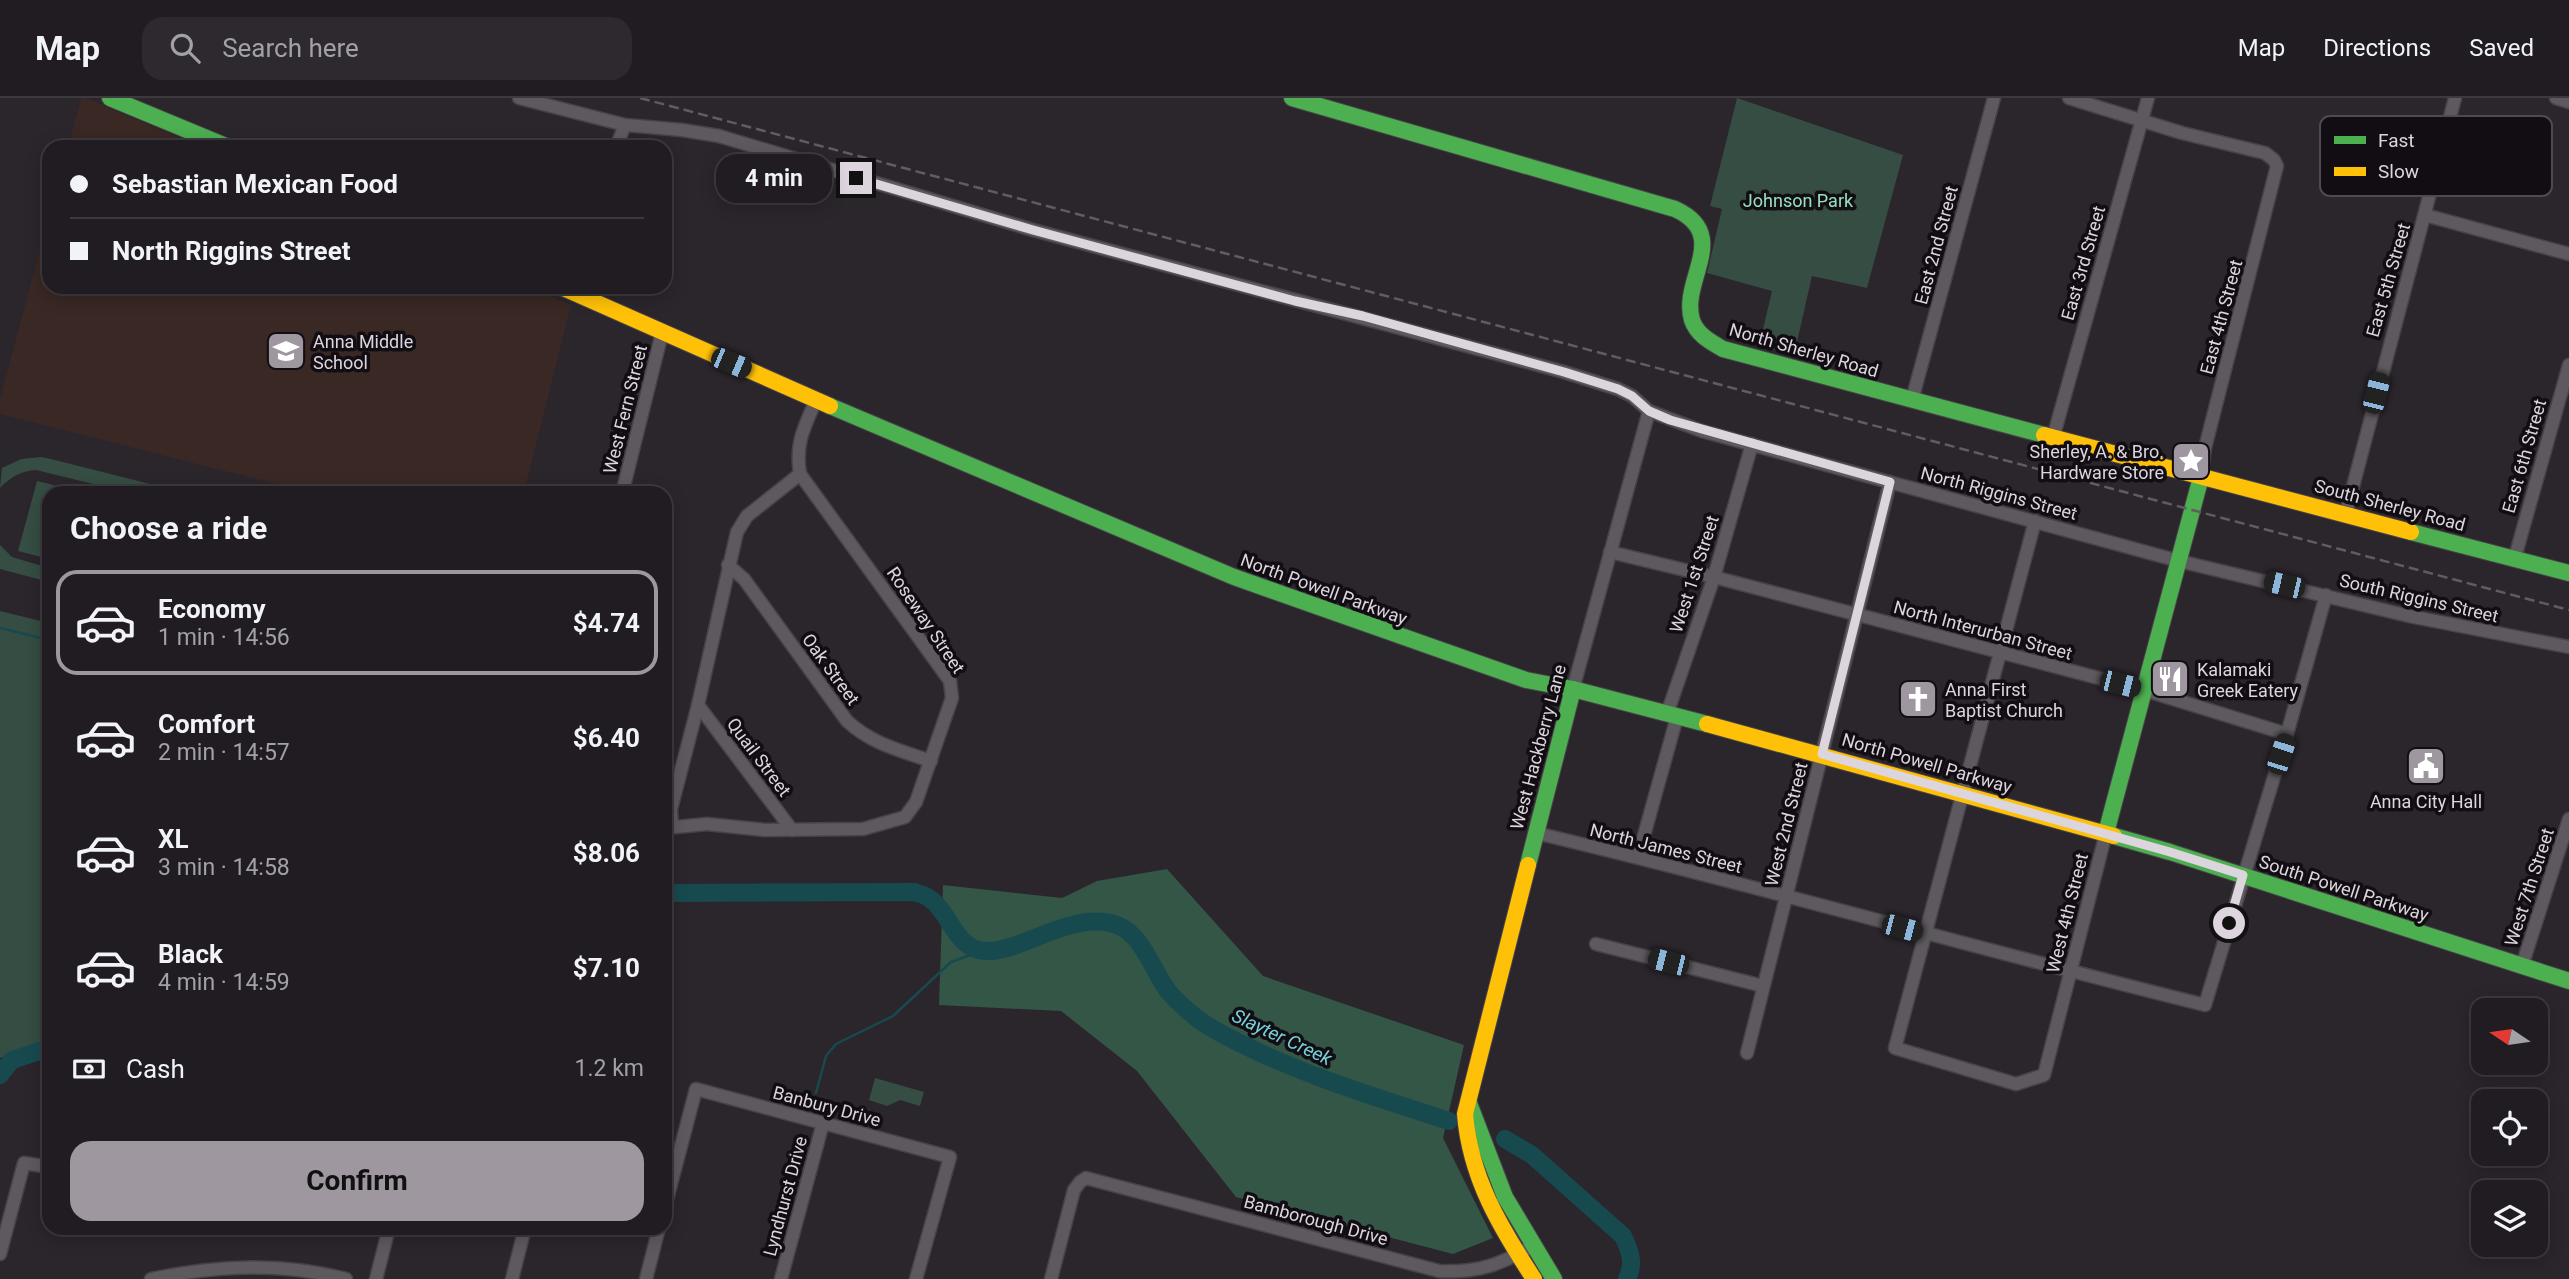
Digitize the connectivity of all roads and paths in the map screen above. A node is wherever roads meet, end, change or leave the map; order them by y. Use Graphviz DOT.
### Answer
graph roads {
  1 [pos="110,98"];
  2 [pos="519,98"];
  3 [pos="1292,98"];
  4 [pos="1994,98"];
  5 [pos="2069,98"];
  6 [pos="2148,98"];
  7 [pos="2455,98"];
  8 [pos="2556,98"];
  9 [pos="2569,102"];
  10 [pos="2450,116"];
  11 [pos="2141,121"];
  12 [pos="625,125"];
  13 [pos="211,140"];
  14 [pos="620,140"];
  15 [pos="2430,196"];
  16 [pos="2425,215"];
  17 [pos="2569,254"];
  18 [pos="576,294"];
  19 [pos="662,333"];
  20 [pos="2569,365"];
  21 [pos="816,400"];
  22 [pos="1912,400"];
  23 [pos="1649,411"];
  24 [pos="2053,438"];
  25 [pos="1752,444"];
  26 [pos="800,474"];
  27 [pos="2201,477"];
  28 [pos="1890,482"];
  29 [pos="624,486"];
  30 [pos="2346,513"];
  31 [pos="2035,521"];
  32 [pos="1610,552"];
  33 [pos="2515,558"];
  34 [pos="2179,561"];
  35 [pos="728,565"];
  36 [pos="2569,573"];
  37 [pos="1714,576"];
  38 [pos="2326,595"];
  39 [pos="1856,615"];
  40 [pos="2569,647"];
  41 [pos="2000,653"];
  42 [pos="1573,690"];
  43 [pos="2144,690"];
  44 [pos="698,705"];
  45 [pos="1672,716"];
  46 [pos="2287,734"];
  47 [pos="1822,754"];
  48 [pos="931,761"];
  49 [pos="1963,793"];
  50 [pos="672,805"];
  51 [pos="2569,819"];
  52 [pos="672,827"];
  53 [pos="792,830"];
  54 [pos="1536,833"];
  55 [pos="2106,833"];
  56 [pos="1638,858"];
  57 [pos="2243,875"];
  58 [pos="1786,897"];
  59 [pos="1926,934"];
  60 [pos="1596,944"];
  61 [pos="2522,966"];
  62 [pos="2072,973"];
  63 [pos="2569,981"];
  64 [pos="1763,986"];
  65 [pos="1746,1052"];
  66 [pos="1469,1093"];
  67 [pos="823,1123"];
  68 [pos="42,1166"];
  69 [pos="672,1180"];
  70 [pos="387,1235"];
  71 [pos="524,1235"];
  72 [pos="657,1235"];
  73 [pos="1534,1245"];
  74 [pos="0,1254"];
  75 [pos="1518,1254"];
  76 [pos="151,1279"];
  77 [pos="346,1279"];
  78 [pos="376,1279"];
  79 [pos="512,1279"];
  80 [pos="646,1279"];
  81 [pos="781,1279"];
  82 [pos="916,1279"];
  83 [pos="1051,1279"];
  84 [pos="1534,1279"];
  85 [pos="1554,1279"];
  1 -- 13 [label="main road"];
  2 -- 12 [label="street, North Riggins Street"];
  3 -- 22 [label="main road, North Sherley Road"];
  4 -- 22 [label="street, East 2nd Street"];
  5 -- 11 [label="street"];
  6 -- 11 [label="street, East 3rd Street"];
  7 -- 10 [label="street, East 5th Street"];
  8 -- 9 [label="street"];
  11 -- 24 [label="street, East 3rd Street"];
  11 -- 27 [label="street, East 4th Street"];
  12 -- 14 [label="street"];
  12 -- 23 [label="street, North Riggins Street"];
  15 -- 16 [label="street, East 5th Street"];
  16 -- 17 [label="street"];
  16 -- 30 [label="street, East 5th Street"];
  18 -- 19 [label="main road, North Powell Parkway"];
  19 -- 21 [label="main road, North Powell Parkway"];
  19 -- 29 [label="street, West Fern Street"];
  20 -- 33 [label="street, East 6th Street"];
  21 -- 26 [label="street"];
  21 -- 42 [label="main road, North Powell Parkway"];
  22 -- 24 [label="main road, North Sherley Road"];
  23 -- 25 [label="street, North Riggins Street"];
  23 -- 32 [label="street, West Hackberry Lane"];
  24 -- 27 [label="main road, North Sherley Road"];
  25 -- 28 [label="street, North Riggins Street"];
  25 -- 37 [label="street, West 1st Street"];
  26 -- 35 [label="street, Roseway Street"];
  26 -- 48 [label="street, Roseway Street"];
  27 -- 30 [label="main road, South Sherley Road"];
  27 -- 34 [label="main road, West 4th Street"];
  28 -- 31 [label="street, North Riggins Street"];
  28 -- 39 [label="street, West 2nd Street"];
  30 -- 33 [label="main road, South Sherley Road"];
  31 -- 34 [label="street, North Riggins Street"];
  31 -- 41 [label="street"];
  32 -- 37 [label="street, North Interurban Street"];
  32 -- 42 [label="street, West Hackberry Lane"];
  33 -- 36 [label="main road, South Sherley Road"];
  34 -- 38 [label="street, South Riggins Street"];
  34 -- 43 [label="main road, West 4th Street"];
  35 -- 44 [label="street, Roseway Street"];
  35 -- 48 [label="street, Oak Street"];
  37 -- 39 [label="street, North Interurban Street"];
  37 -- 45 [label="street, West 1st Street"];
  38 -- 40 [label="street, South Riggins Street"];
  38 -- 46 [label="street"];
  39 -- 41 [label="street, North Interurban Street"];
  39 -- 47 [label="street, West 2nd Street"];
  41 -- 43 [label="street, North Interurban Street"];
  41 -- 49 [label="street"];
  42 -- 45 [label="main road, North Powell Parkway"];
  42 -- 54 [label="main road, West Hackberry Lane"];
  43 -- 46 [label="street, North Interurban Street"];
  43 -- 55 [label="main road, West 4th Street"];
  44 -- 50 [label="street, Roseway Street"];
  44 -- 53 [label="street, Quail Street"];
  45 -- 47 [label="main road, North Powell Parkway"];
  45 -- 56 [label="street, West 1st Street"];
  46 -- 57 [label="street"];
  47 -- 49 [label="main road, North Powell Parkway"];
  47 -- 58 [label="street, West 2nd Street"];
  48 -- 53 [label="street, Roseway Street"];
  49 -- 55 [label="main road, North Powell Parkway"];
  49 -- 59 [label="street"];
  51 -- 61 [label="street, West 7th Street"];
  52 -- 53 [label="street, Roseway Street"];
  54 -- 56 [label="street, North James Street"];
  54 -- 66 [label="main road, West Hackberry Lane"];
  55 -- 57 [label="main road, South Powell Parkway"];
  55 -- 62 [label="street, West 4th Street"];
  56 -- 58 [label="street, North James Street"];
  57 -- 61 [label="main road, South Powell Parkway"];
  57 -- 62 [label="street, North James Street"];
  58 -- 59 [label="street, North James Street"];
  58 -- 64 [label="street, West 2nd Street"];
  59 -- 62 [label="street, North James Street"];
  59 -- 62 [label="street, West 4th Street"];
  60 -- 64 [label="street"];
  61 -- 63 [label="main road, South Powell Parkway"];
  64 -- 65 [label="street, West 2nd Street"];
  66 -- 73 [label="main road"];
  66 -- 75 [label="main road, West Hackberry Lane"];
  67 -- 69 [label="street, Banbury Drive"];
  67 -- 81 [label="street, Lyndhurst Drive"];
  67 -- 82 [label="street, Banbury Drive"];
  68 -- 74 [label="street"];
  70 -- 78 [label="street"];
  71 -- 79 [label="street"];
  72 -- 80 [label="street"];
  73 -- 75 [label="street, Bamborough Drive"];
  73 -- 85 [label="main road"];
  75 -- 83 [label="street, Bamborough Drive"];
  75 -- 84 [label="main road, West Hackberry Lane"];
  76 -- 77 [label="street"];
}
